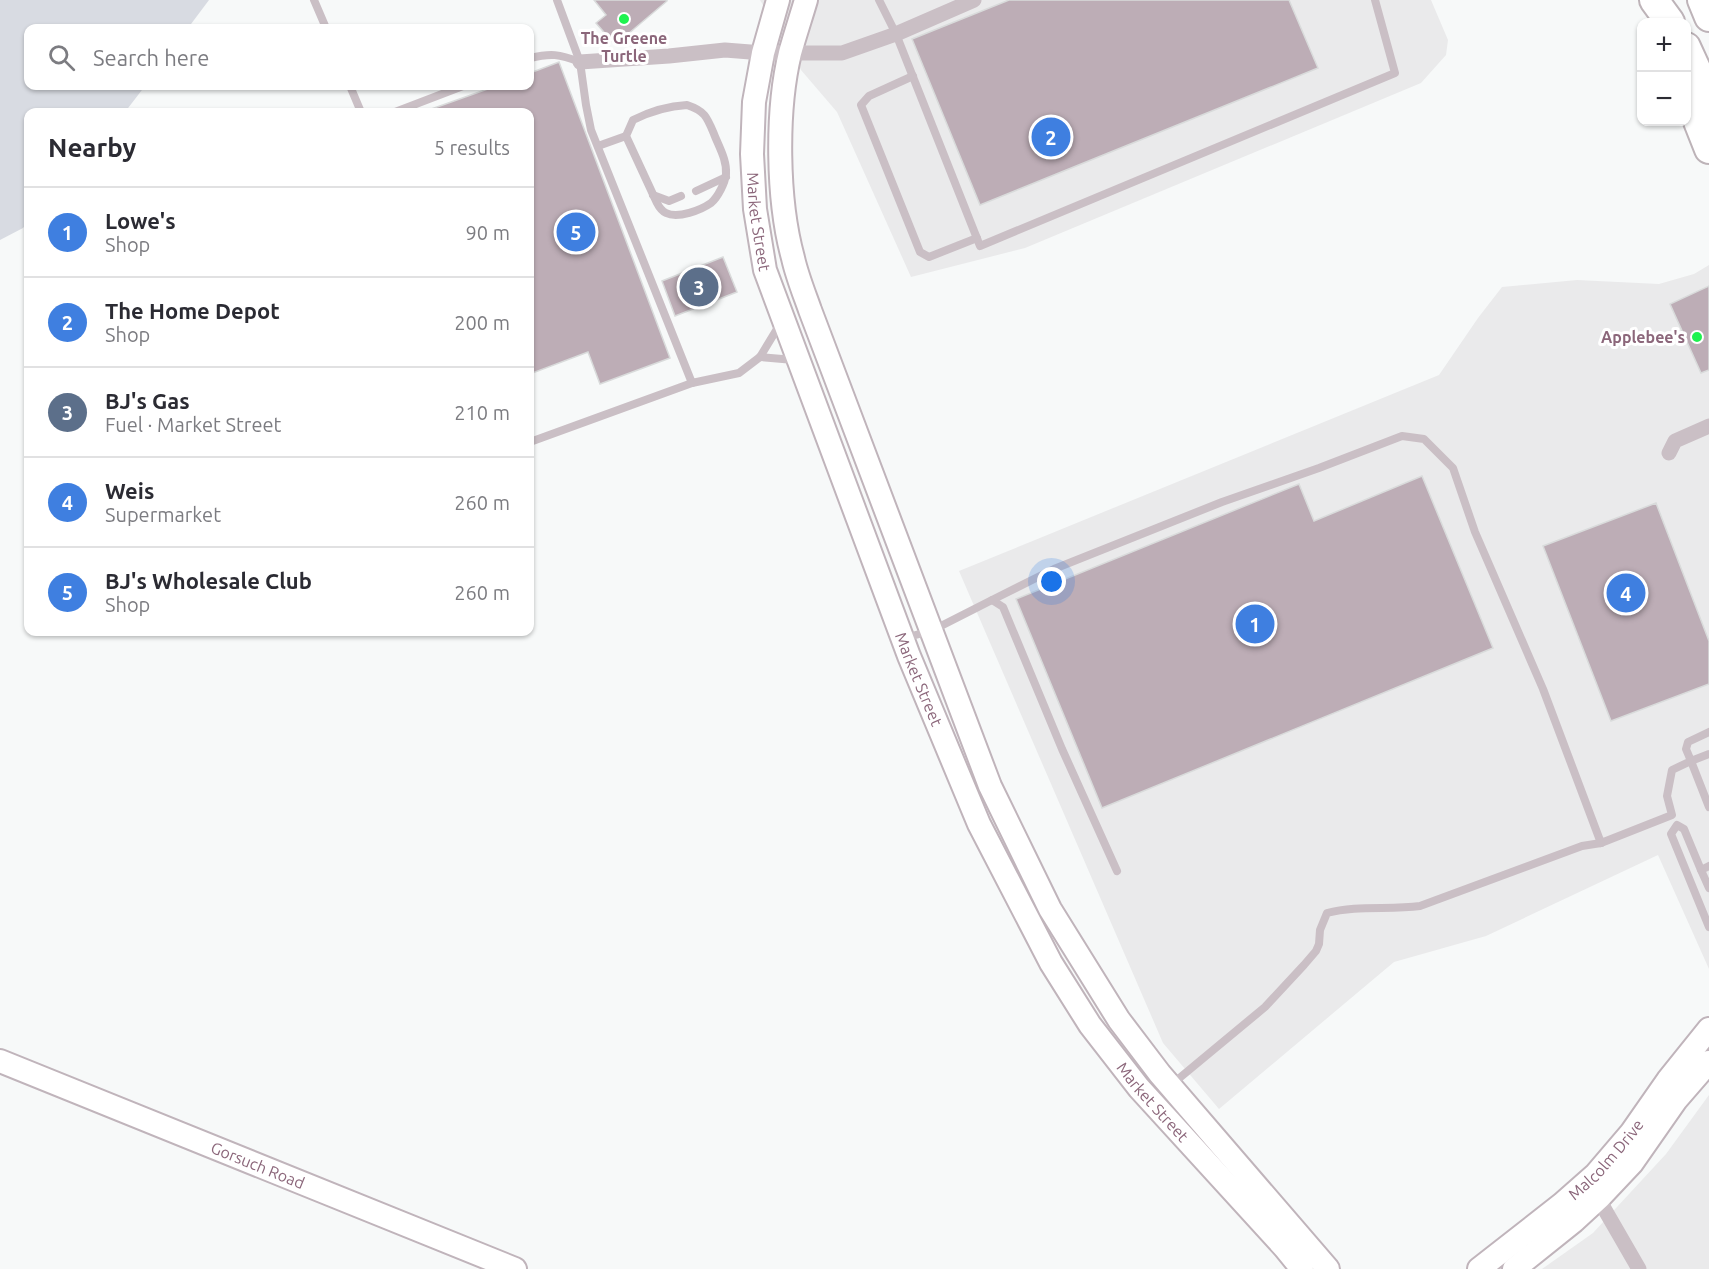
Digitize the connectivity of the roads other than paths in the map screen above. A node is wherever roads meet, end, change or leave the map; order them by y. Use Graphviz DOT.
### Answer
graph roads {
  1 [pos="314,0"];
  2 [pos="557,0"];
  3 [pos="778,0"];
  4 [pos="806,0"];
  5 [pos="879,0"];
  6 [pos="974,0"];
  7 [pos="1375,0"];
  8 [pos="1652,0"];
  9 [pos="1702,0"];
  10 [pos="1709,17"];
  11 [pos="1658,18"];
  12 [pos="1667,18"];
  13 [pos="324,24"];
  14 [pos="896,34"];
  15 [pos="763,53"];
  16 [pos="790,53"];
  17 [pos="534,57"];
  18 [pos="1691,58"];
  19 [pos="580,62"];
  20 [pos="913,76"];
  21 [pos="352,90"];
  22 [pos="453,90"];
  23 [pos="1709,97"];
  24 [pos="1691,104"];
  25 [pos="359,108"];
  26 [pos="405,108"];
  27 [pos="626,136"];
  28 [pos="598,146"];
  29 [pos="1709,149"];
  30 [pos="726,177"];
  31 [pos="696,191"];
  32 [pos="652,195"];
  33 [pos="681,196"];
  34 [pos="977,238"];
  35 [pos="783,319"];
  36 [pos="760,357"];
  37 [pos="798,360"];
  38 [pos="692,383"];
  39 [pos="1709,426"];
  40 [pos="534,441"];
  41 [pos="1669,453"];
  42 [pos="992,600"];
  43 [pos="931,631"];
  44 [pos="903,638"];
  45 [pos="1709,732"];
  46 [pos="1709,754"];
  47 [pos="1691,761"];
  48 [pos="1709,807"];
  49 [pos="1672,815"];
  50 [pos="1677,825"];
  51 [pos="1601,843"];
  52 [pos="1705,868"];
  53 [pos="1117,871"];
  54 [pos="1709,888"];
  55 [pos="1709,927"];
  56 [pos="1709,1029"];
  57 [pos="0,1061"];
  58 [pos="1709,1062"];
  59 [pos="1170,1086"];
  60 [pos="1593,1189"];
  61 [pos="515,1269"];
  62 [pos="1302,1269"];
  63 [pos="1328,1269"];
  64 [pos="1479,1269"];
  65 [pos="1514,1269"];
  66 [pos="1639,1269"];
  1 -- 13 [label="lane"];
  2 -- 19 [label="lane"];
  3 -- 15 [label="street, Market Street"];
  4 -- 16 [label="street, Market Street"];
  5 -- 14 [label="lane"];
  6 -- 14 [label="street"];
  7 -- 34 [label="lane"];
  8 -- 11 [label="highway"];
  8 -- 12 [label="highway"];
  9 -- 10 [label="highway"];
  14 -- 16 [label="street"];
  14 -- 20 [label="lane"];
  15 -- 16 [label="street"];
  15 -- 19 [label="street"];
  15 -- 35 [label="street, Market Street"];
  16 -- 43 [label="street, Market Street"];
  17 -- 19 [label="lane"];
  18 -- 23 [label="highway"];
  19 -- 28 [label="lane"];
  20 -- 34 [label="lane"];
  20 -- 34 [label="lane"];
  21 -- 25 [label="lane"];
  22 -- 26 [label="lane"];
  24 -- 29 [label="highway"];
  27 -- 28 [label="lane"];
  27 -- 30 [label="lane"];
  27 -- 32 [label="lane"];
  28 -- 38 [label="lane"];
  30 -- 31 [label="lane"];
  30 -- 32 [label="lane"];
  32 -- 33 [label="lane"];
  35 -- 36 [label="lane"];
  35 -- 37 [label="street, Market Street"];
  36 -- 37 [label="lane"];
  36 -- 38 [label="lane"];
  37 -- 44 [label="street, Market Street"];
  38 -- 40 [label="lane"];
  39 -- 41 [label="street"];
  42 -- 43 [label="lane"];
  42 -- 51 [label="lane"];
  42 -- 53 [label="lane"];
  43 -- 44 [label="lane"];
  43 -- 59 [label="street, Market Street"];
  44 -- 62 [label="street, Market Street"];
  45 -- 47 [label="lane"];
  46 -- 47 [label="lane"];
  47 -- 48 [label="lane"];
  47 -- 49 [label="lane"];
  49 -- 50 [label="lane"];
  49 -- 51 [label="lane"];
  50 -- 52 [label="lane"];
  50 -- 55 [label="lane"];
  51 -- 59 [label="lane"];
  52 -- 54 [label="lane"];
  56 -- 60 [label="street, Malcolm Drive"];
  57 -- 61 [label="street, Gorsuch Road"];
  58 -- 60 [label="street, Malcolm Drive"];
  59 -- 63 [label="street, Market Street"];
  60 -- 64 [label="street, Malcolm Drive"];
  60 -- 65 [label="street, Malcolm Drive"];
  60 -- 66 [label="street"];
}
